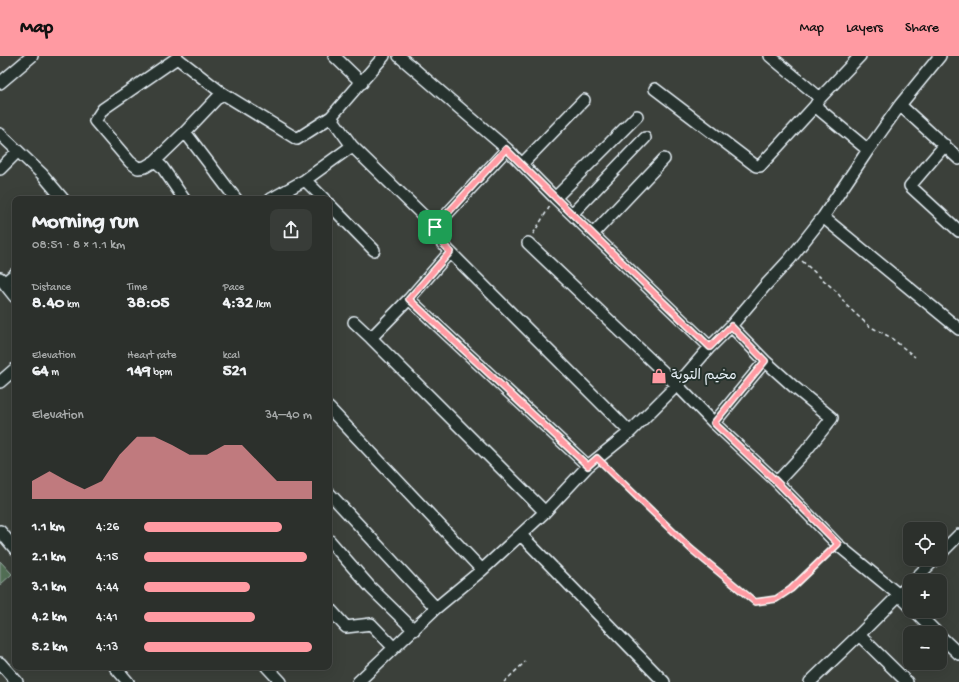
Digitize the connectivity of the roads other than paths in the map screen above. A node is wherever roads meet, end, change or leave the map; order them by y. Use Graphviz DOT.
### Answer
graph roads {
  1 [pos="32,56"];
  2 [pos="334,56"];
  3 [pos="384,56"];
  4 [pos="399,56"];
  5 [pos="770,56"];
  6 [pos="860,56"];
  7 [pos="939,56"];
  8 [pos="362,82"];
  9 [pos="0,83"];
  10 [pos="655,89"];
  11 [pos="222,93"];
  12 [pos="584,100"];
  13 [pos="818,102"];
  14 [pos="900,105"];
  15 [pos="637,116"];
  16 [pos="331,117"];
  17 [pos="185,132"];
  18 [pos="0,134"];
  19 [pos="645,138"];
  20 [pos="945,145"];
  21 [pos="352,146"];
  22 [pos="506,149"];
  23 [pos="18,150"];
  24 [pos="868,150"];
  25 [pos="959,158"];
  26 [pos="664,159"];
  27 [pos="155,161"];
  28 [pos="522,164"];
  29 [pos="0,169"];
  30 [pos="305,180"];
  31 [pos="60,196"];
  32 [pos="182,196"];
  33 [pos="234,196"];
  34 [pos="276,196"];
  35 [pos="321,196"];
  36 [pos="555,198"];
  37 [pos="332,207"];
  38 [pos="572,214"];
  39 [pos="823,216"];
  40 [pos="435,227"];
  41 [pos="959,231"];
  42 [pos="593,234"];
  43 [pos="528,243"];
  44 [pos="374,250"];
  45 [pos="450,252"];
  46 [pos="12,275"];
  47 [pos="2,280"];
  48 [pos="12,293"];
  49 [pos="409,299"];
  50 [pos="354,322"];
  51 [pos="731,326"];
  52 [pos="959,329"];
  53 [pos="371,338"];
  54 [pos="710,347"];
  55 [pos="765,361"];
  56 [pos="12,373"];
  57 [pos="0,382"];
  58 [pos="677,384"];
  59 [pos="332,411"];
  60 [pos="714,423"];
  61 [pos="630,432"];
  62 [pos="588,466"];
  63 [pos="777,482"];
  64 [pos="332,495"];
  65 [pos="545,512"];
  66 [pos="0,531"];
  67 [pos="520,535"];
  68 [pos="959,535"];
  69 [pos="332,543"];
  70 [pos="12,545"];
  71 [pos="947,547"];
  72 [pos="928,566"];
  73 [pos="482,570"];
  74 [pos="920,574"];
  75 [pos="903,591"];
  76 [pos="899,595"];
  77 [pos="903,599"];
  78 [pos="436,608"];
  79 [pos="332,611"];
  80 [pos="922,618"];
  81 [pos="930,626"];
  82 [pos="414,630"];
  83 [pos="859,635"];
  84 [pos="947,643"];
  85 [pos="394,648"];
  86 [pos="959,654"];
  87 [pos="0,663"];
  88 [pos="118,670"];
  89 [pos="270,670"];
  90 [pos="17,682"];
  91 [pos="128,682"];
  92 [pos="281,682"];
  93 [pos="358,682"];
  94 [pos="664,682"];
  95 [pos="810,682"];
  96 [pos="907,682"];
  1 -- 9 [label="street"];
  2 -- 8 [label="street"];
  3 -- 8 [label="street"];
  4 -- 22 [label="street"];
  5 -- 13 [label="street"];
  6 -- 13 [label="street"];
  7 -- 14 [label="street"];
  8 -- 16 [label="street"];
  10 -- 13 [label="street"];
  11 -- 16 [label="street"];
  11 -- 17 [label="street"];
  11 -- 27 [label="street"];
  12 -- 28 [label="street"];
  13 -- 24 [label="street"];
  14 -- 20 [label="street"];
  14 -- 24 [label="street"];
  15 -- 36 [label="street"];
  16 -- 21 [label="street"];
  17 -- 27 [label="street"];
  17 -- 33 [label="street"];
  18 -- 23 [label="street"];
  19 -- 38 [label="street"];
  20 -- 25 [label="street"];
  20 -- 41 [label="street"];
  21 -- 30 [label="street"];
  21 -- 40 [label="street"];
  22 -- 28 [label="street"];
  22 -- 40 [label="street"];
  23 -- 29 [label="street"];
  23 -- 31 [label="street"];
  24 -- 39 [label="street"];
  26 -- 42 [label="street"];
  27 -- 32 [label="street"];
  28 -- 36 [label="street"];
  30 -- 34 [label="street"];
  30 -- 35 [label="street"];
  36 -- 38 [label="street"];
  37 -- 44 [label="street"];
  38 -- 42 [label="street"];
  39 -- 51 [label="street"];
  39 -- 52 [label="street"];
  40 -- 45 [label="street"];
  42 -- 54 [label="street"];
  43 -- 58 [label="street"];
  45 -- 49 [label="street"];
  45 -- 61 [label="street"];
  46 -- 47 [label="street"];
  47 -- 48 [label="street"];
  49 -- 53 [label="street"];
  49 -- 62 [label="street"];
  50 -- 53 [label="street"];
  51 -- 54 [label="street"];
  51 -- 55 [label="street"];
  53 -- 65 [label="street"];
  54 -- 58 [label="street"];
  55 -- 60 [label="street"];
  55 -- 63 [label="street"];
  56 -- 57 [label="street"];
  58 -- 60 [label="street"];
  58 -- 61 [label="street"];
  59 -- 73 [label="street"];
  60 -- 63 [label="street"];
  61 -- 62 [label="street"];
  62 -- 65 [label="street"];
  63 -- 76 [label="street"];
  64 -- 78 [label="street"];
  65 -- 67 [label="street"];
  66 -- 70 [label="street"];
  67 -- 73 [label="street"];
  67 -- 94 [label="street"];
  68 -- 71 [label="street"];
  69 -- 82 [label="street"];
  72 -- 74 [label="street"];
  73 -- 78 [label="street"];
  75 -- 76 [label="street"];
  76 -- 77 [label="street"];
  76 -- 83 [label="street"];
  78 -- 82 [label="street"];
  79 -- 85 [label="street"];
  80 -- 81 [label="street"];
  82 -- 85 [label="street"];
  83 -- 95 [label="street"];
  83 -- 96 [label="street"];
  84 -- 86 [label="street"];
  85 -- 93 [label="street"];
  87 -- 90 [label="street"];
  88 -- 91 [label="street"];
  89 -- 92 [label="street"];
}
